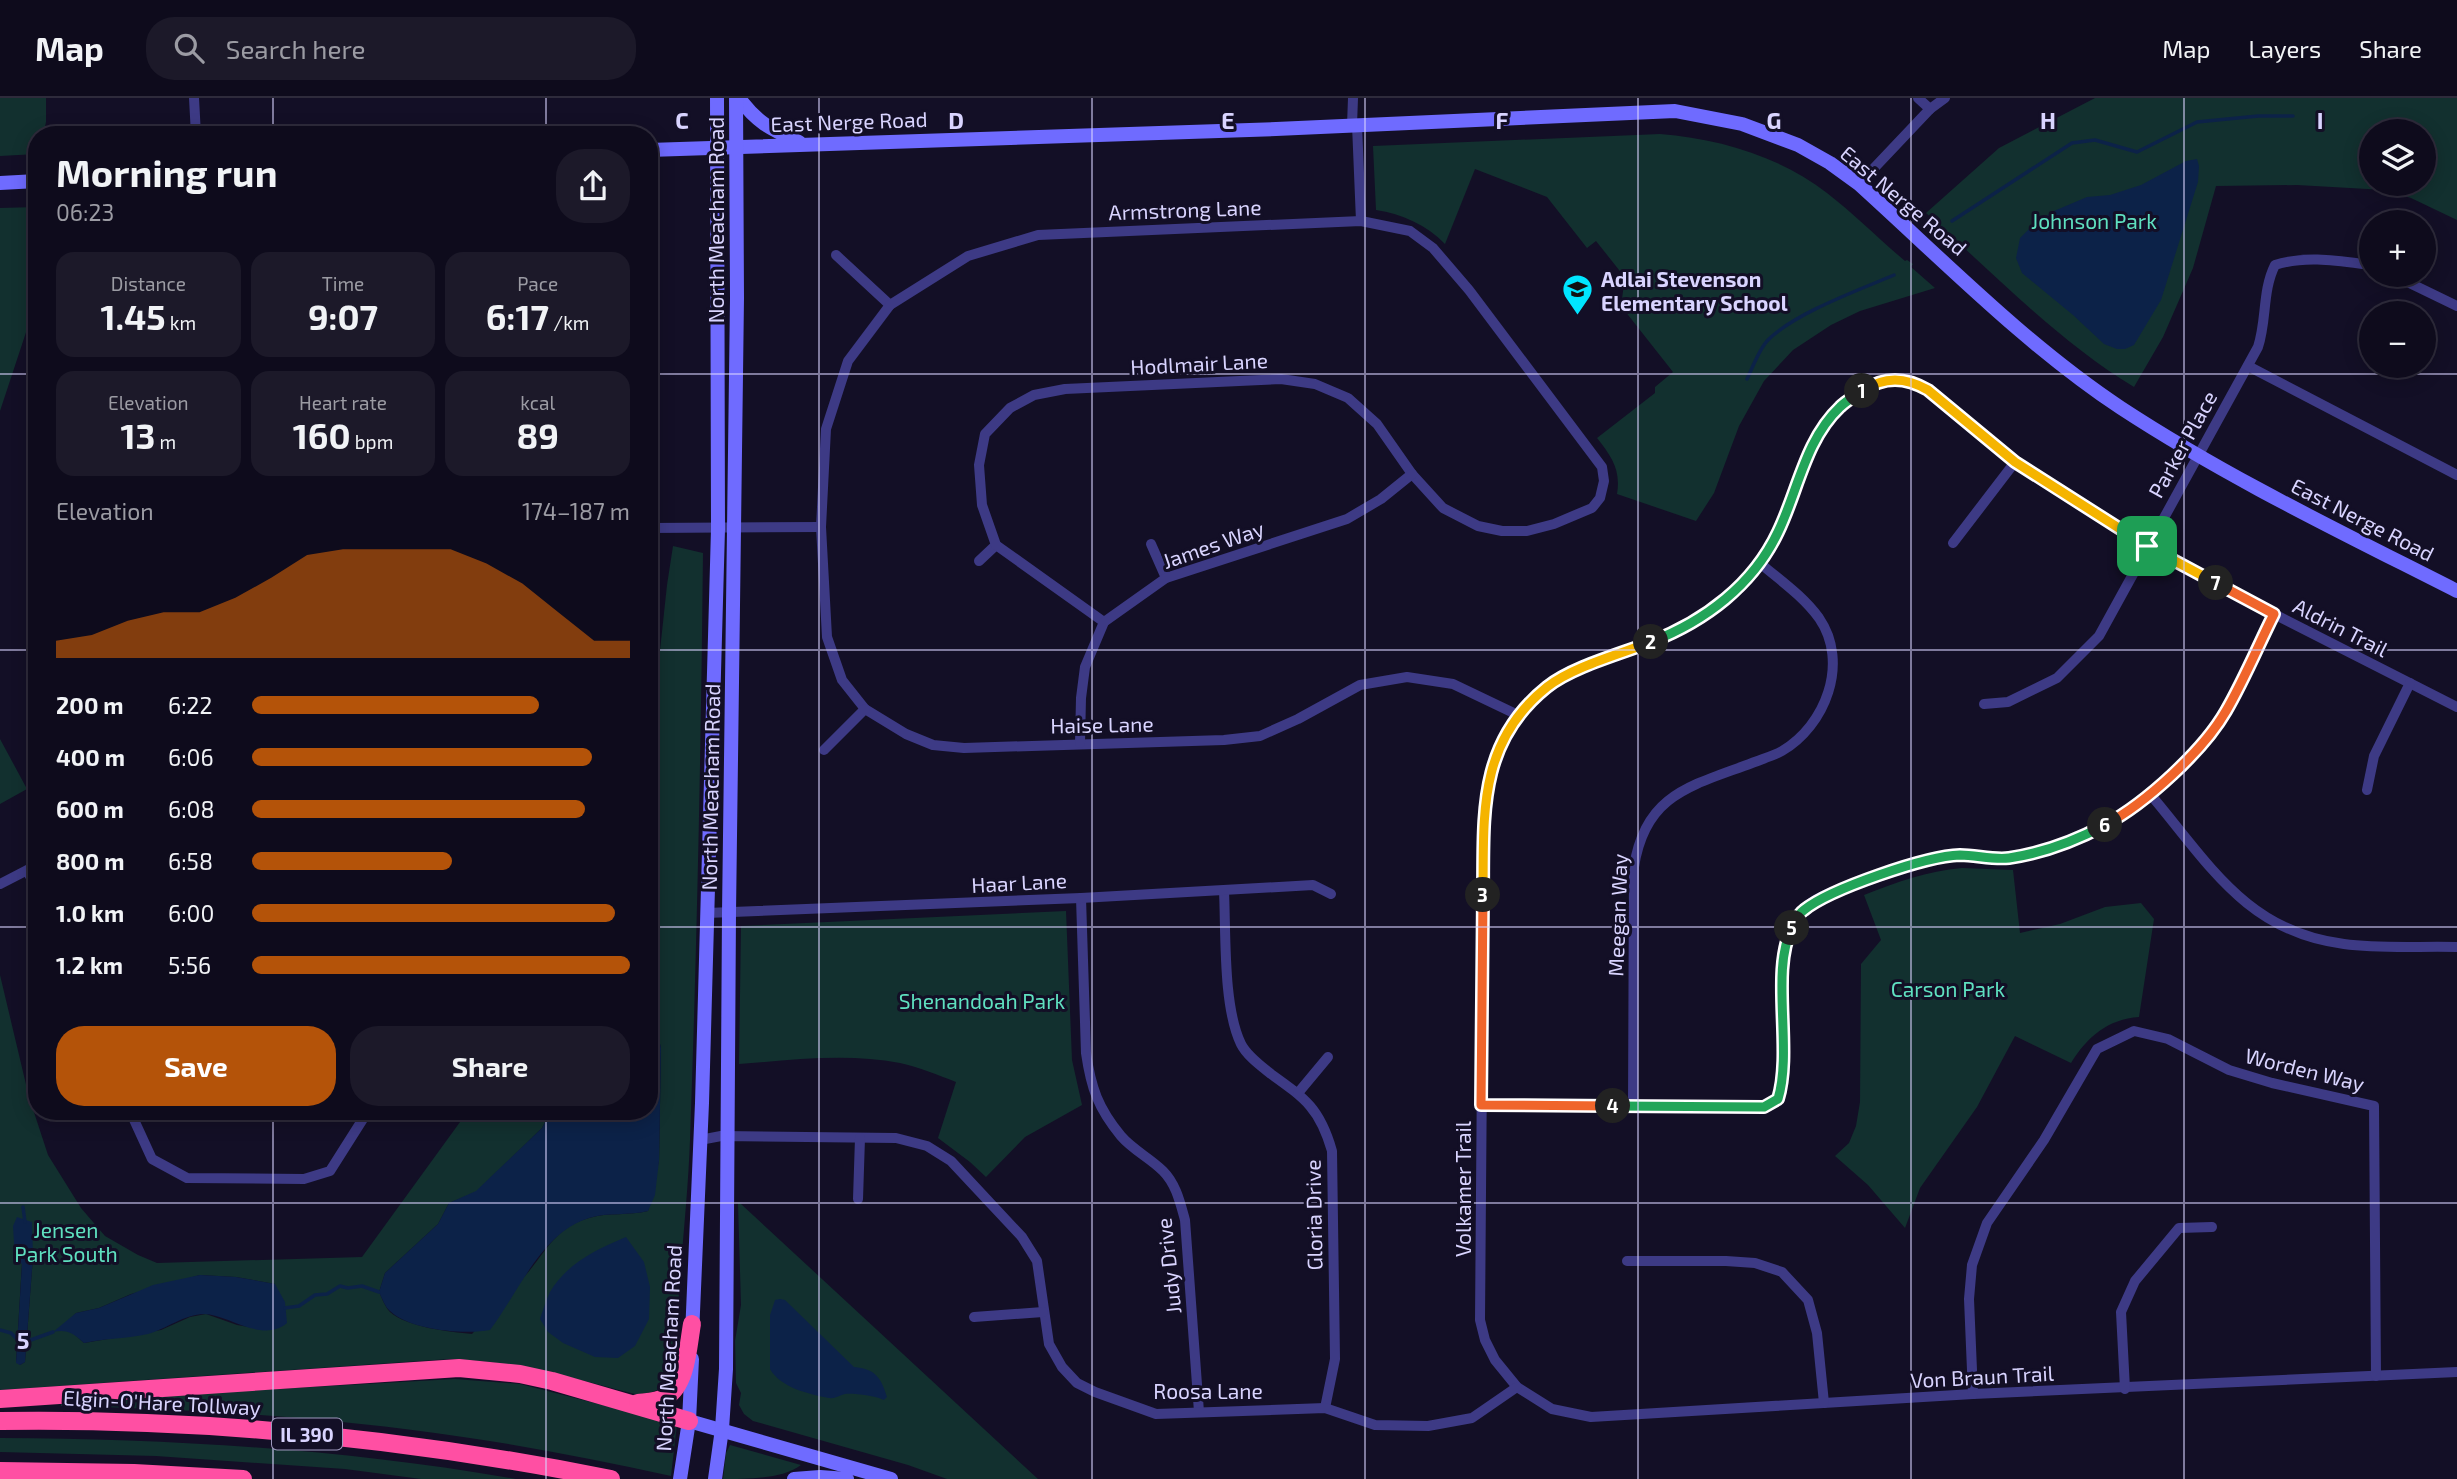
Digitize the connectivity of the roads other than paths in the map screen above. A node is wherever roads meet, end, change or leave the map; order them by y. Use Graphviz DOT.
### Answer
graph roads {
  1 [pos="194,98"];
  2 [pos="717,98"];
  3 [pos="737,98"];
  4 [pos="1353,98"];
  5 [pos="1918,98"];
  6 [pos="1945,98"];
  7 [pos="1675,104"];
  8 [pos="1930,109"];
  9 [pos="1355,125"];
  10 [pos="196,126"];
  11 [pos="804,144"];
  12 [pos="717,146"];
  13 [pos="735,146"];
  14 [pos="658,149"];
  15 [pos="28,181"];
  16 [pos="0,183"];
  17 [pos="1859,184"];
  18 [pos="1361,221"];
  19 [pos="836,256"];
  20 [pos="2359,264"];
  21 [pos="2418,287"];
  22 [pos="890,305"];
  23 [pos="2457,306"];
  24 [pos="2248,366"];
  25 [pos="1892,380"];
  26 [pos="2197,455"];
  27 [pos="2015,462"];
  28 [pos="1412,474"];
  29 [pos="2457,475"];
  30 [pos="1603,490"];
  31 [pos="821,527"];
  32 [pos="658,528"];
  33 [pos="735,528"];
  34 [pos="718,529"];
  35 [pos="1151,544"];
  36 [pos="1953,544"];
  37 [pos="996,545"];
  38 [pos="2147,546"];
  39 [pos="979,561"];
  40 [pos="1761,564"];
  41 [pos="1166,578"];
  42 [pos="2457,591"];
  43 [pos="2274,614"];
  44 [pos="1104,622"];
  45 [pos="2410,683"];
  46 [pos="1984,704"];
  47 [pos="2457,707"];
  48 [pos="865,709"];
  49 [pos="1520,716"];
  50 [pos="1080,743"];
  51 [pos="824,750"];
  52 [pos="2367,790"];
  53 [pos="2150,794"];
  54 [pos="27,871"];
  55 [pos="0,884"];
  56 [pos="1224,891"];
  57 [pos="1331,894"];
  58 [pos="1081,898"];
  59 [pos="707,913"];
  60 [pos="729,913"];
  61 [pos="2457,947"];
  62 [pos="1328,1056"];
  63 [pos="1298,1093"];
  64 [pos="1481,1105"];
  65 [pos="1633,1106"];
  66 [pos="134,1120"];
  67 [pos="362,1120"];
  68 [pos="728,1137"];
  69 [pos="860,1138"];
  70 [pos="699,1140"];
  71 [pos="858,1199"];
  72 [pos="2212,1227"];
  73 [pos="1627,1261"];
  74 [pos="1043,1312"];
  75 [pos="974,1317"];
  76 [pos="692,1324"];
  77 [pos="2457,1372"];
  78 [pos="2376,1376"];
  79 [pos="1517,1387"];
  80 [pos="2125,1389"];
  81 [pos="1973,1394"];
  82 [pos="0,1399"];
  83 [pos="1824,1403"];
  84 [pos="629,1404"];
  85 [pos="1325,1408"];
  86 [pos="1199,1412"];
  87 [pos="0,1421"];
  88 [pos="689,1421"];
  89 [pos="722,1429"];
  90 [pos="0,1471"];
  91 [pos="681,1473"];
  92 [pos="716,1477"];
  93 [pos="243,1479"];
  94 [pos="611,1479"];
  95 [pos="794,1479"];
  96 [pos="846,1479"];
  97 [pos="891,1479"];
  1 -- 10 [label="street"];
  2 -- 12 [label="main road, North Meacham Road"];
  3 -- 11 [label="main road"];
  3 -- 13 [label="main road, North Meacham Road"];
  4 -- 9 [label="street"];
  5 -- 8 [label="street"];
  6 -- 8 [label="street"];
  7 -- 9 [label="main road, East Nerge Road"];
  7 -- 17 [label="main road, East Nerge Road"];
  8 -- 17 [label="street"];
  9 -- 11 [label="main road, East Nerge Road"];
  9 -- 18 [label="street"];
  11 -- 13 [label="main road, East Nerge Road"];
  12 -- 13 [label="main road, East Nerge Road"];
  12 -- 14 [label="main road, East Nerge Road"];
  12 -- 34 [label="main road, North Meacham Road"];
  13 -- 33 [label="main road, North Meacham Road"];
  15 -- 16 [label="main road"];
  17 -- 26 [label="main road, East Nerge Road"];
  18 -- 22 [label="street, Armstrong Lane"];
  18 -- 30 [label="street, Armstrong Lane"];
  19 -- 22 [label="street"];
  20 -- 24 [label="street, Parker Place"];
  21 -- 23 [label="street"];
  22 -- 31 [label="street, Armstrong Lane"];
  24 -- 26 [label="street, Parker Place"];
  24 -- 29 [label="street"];
  25 -- 27 [label="street, Aldrin Trail"];
  25 -- 40 [label="street, Volkamer Trail"];
  26 -- 38 [label="street, Parker Place"];
  26 -- 42 [label="main road, East Nerge Road"];
  27 -- 36 [label="street"];
  27 -- 38 [label="street, Aldrin Trail"];
  28 -- 30 [label="street, Hodlmair Lane"];
  28 -- 37 [label="street, Hodlmair Lane"];
  28 -- 41 [label="street, James Way"];
  31 -- 33 [label="street"];
  31 -- 48 [label="street, Haise Lane"];
  32 -- 34 [label="street"];
  33 -- 34 [label="street"];
  33 -- 60 [label="main road, North Meacham Road"];
  34 -- 59 [label="main road, North Meacham Road"];
  35 -- 41 [label="street"];
  37 -- 39 [label="street"];
  37 -- 44 [label="street"];
  38 -- 43 [label="street, Aldrin Trail"];
  38 -- 46 [label="street, Parker Place"];
  40 -- 49 [label="street, Volkamer Trail"];
  40 -- 65 [label="street, Meegan Way"];
  41 -- 44 [label="street, James Way"];
  43 -- 45 [label="street, Aldrin Trail"];
  43 -- 53 [label="street"];
  44 -- 50 [label="street"];
  45 -- 47 [label="street, Aldrin Trail"];
  45 -- 52 [label="street"];
  48 -- 50 [label="street, Haise Lane"];
  48 -- 51 [label="street"];
  49 -- 50 [label="street, Haise Lane"];
  49 -- 64 [label="street, Volkamer Trail"];
  53 -- 61 [label="street"];
  53 -- 65 [label="street"];
  54 -- 55 [label="street"];
  56 -- 57 [label="street, Haar Lane"];
  56 -- 58 [label="street, Haar Lane"];
  56 -- 63 [label="street, Gloria Drive"];
  58 -- 60 [label="street, Haar Lane"];
  58 -- 86 [label="street, Judy Drive"];
  59 -- 60 [label="street, Haar Lane"];
  59 -- 70 [label="main road, North Meacham Road"];
  60 -- 68 [label="main road, North Meacham Road"];
  62 -- 63 [label="street"];
  63 -- 85 [label="street, Gloria Drive"];
  64 -- 65 [label="street"];
  64 -- 79 [label="street, Volkamer Trail"];
  66 -- 67 [label="street"];
  68 -- 69 [label="street, Roosa Lane"];
  68 -- 70 [label="street, Roosa Lane"];
  68 -- 89 [label="main road, North Meacham Road"];
  69 -- 71 [label="street"];
  69 -- 74 [label="street, Roosa Lane"];
  70 -- 76 [label="main road, North Meacham Road"];
  72 -- 80 [label="street"];
  73 -- 83 [label="street"];
  74 -- 75 [label="street"];
  74 -- 86 [label="street, Roosa Lane"];
  76 -- 84 [label="highway"];
  76 -- 88 [label="main road, North Meacham Road"];
  77 -- 78 [label="street, Von Braun Trail"];
  78 -- 80 [label="street, Von Braun Trail"];
  78 -- 81 [label="street, Worden Way"];
  79 -- 83 [label="street, Von Braun Trail"];
  79 -- 85 [label="street, Roosa Lane"];
  80 -- 81 [label="street, Von Braun Trail"];
  81 -- 83 [label="street, Von Braun Trail"];
  82 -- 84 [label="highway"];
  84 -- 88 [label="highway"];
  85 -- 86 [label="street, Roosa Lane"];
  87 -- 94 [label="highway, Elgin-O'Hare Tollway / IL 390"];
  88 -- 89 [label="main road"];
  88 -- 91 [label="main road, North Meacham Road"];
  89 -- 92 [label="main road, North Meacham Road"];
  89 -- 97 [label="main road"];
  90 -- 93 [label="highway"];
  95 -- 96 [label="main road"];
}
